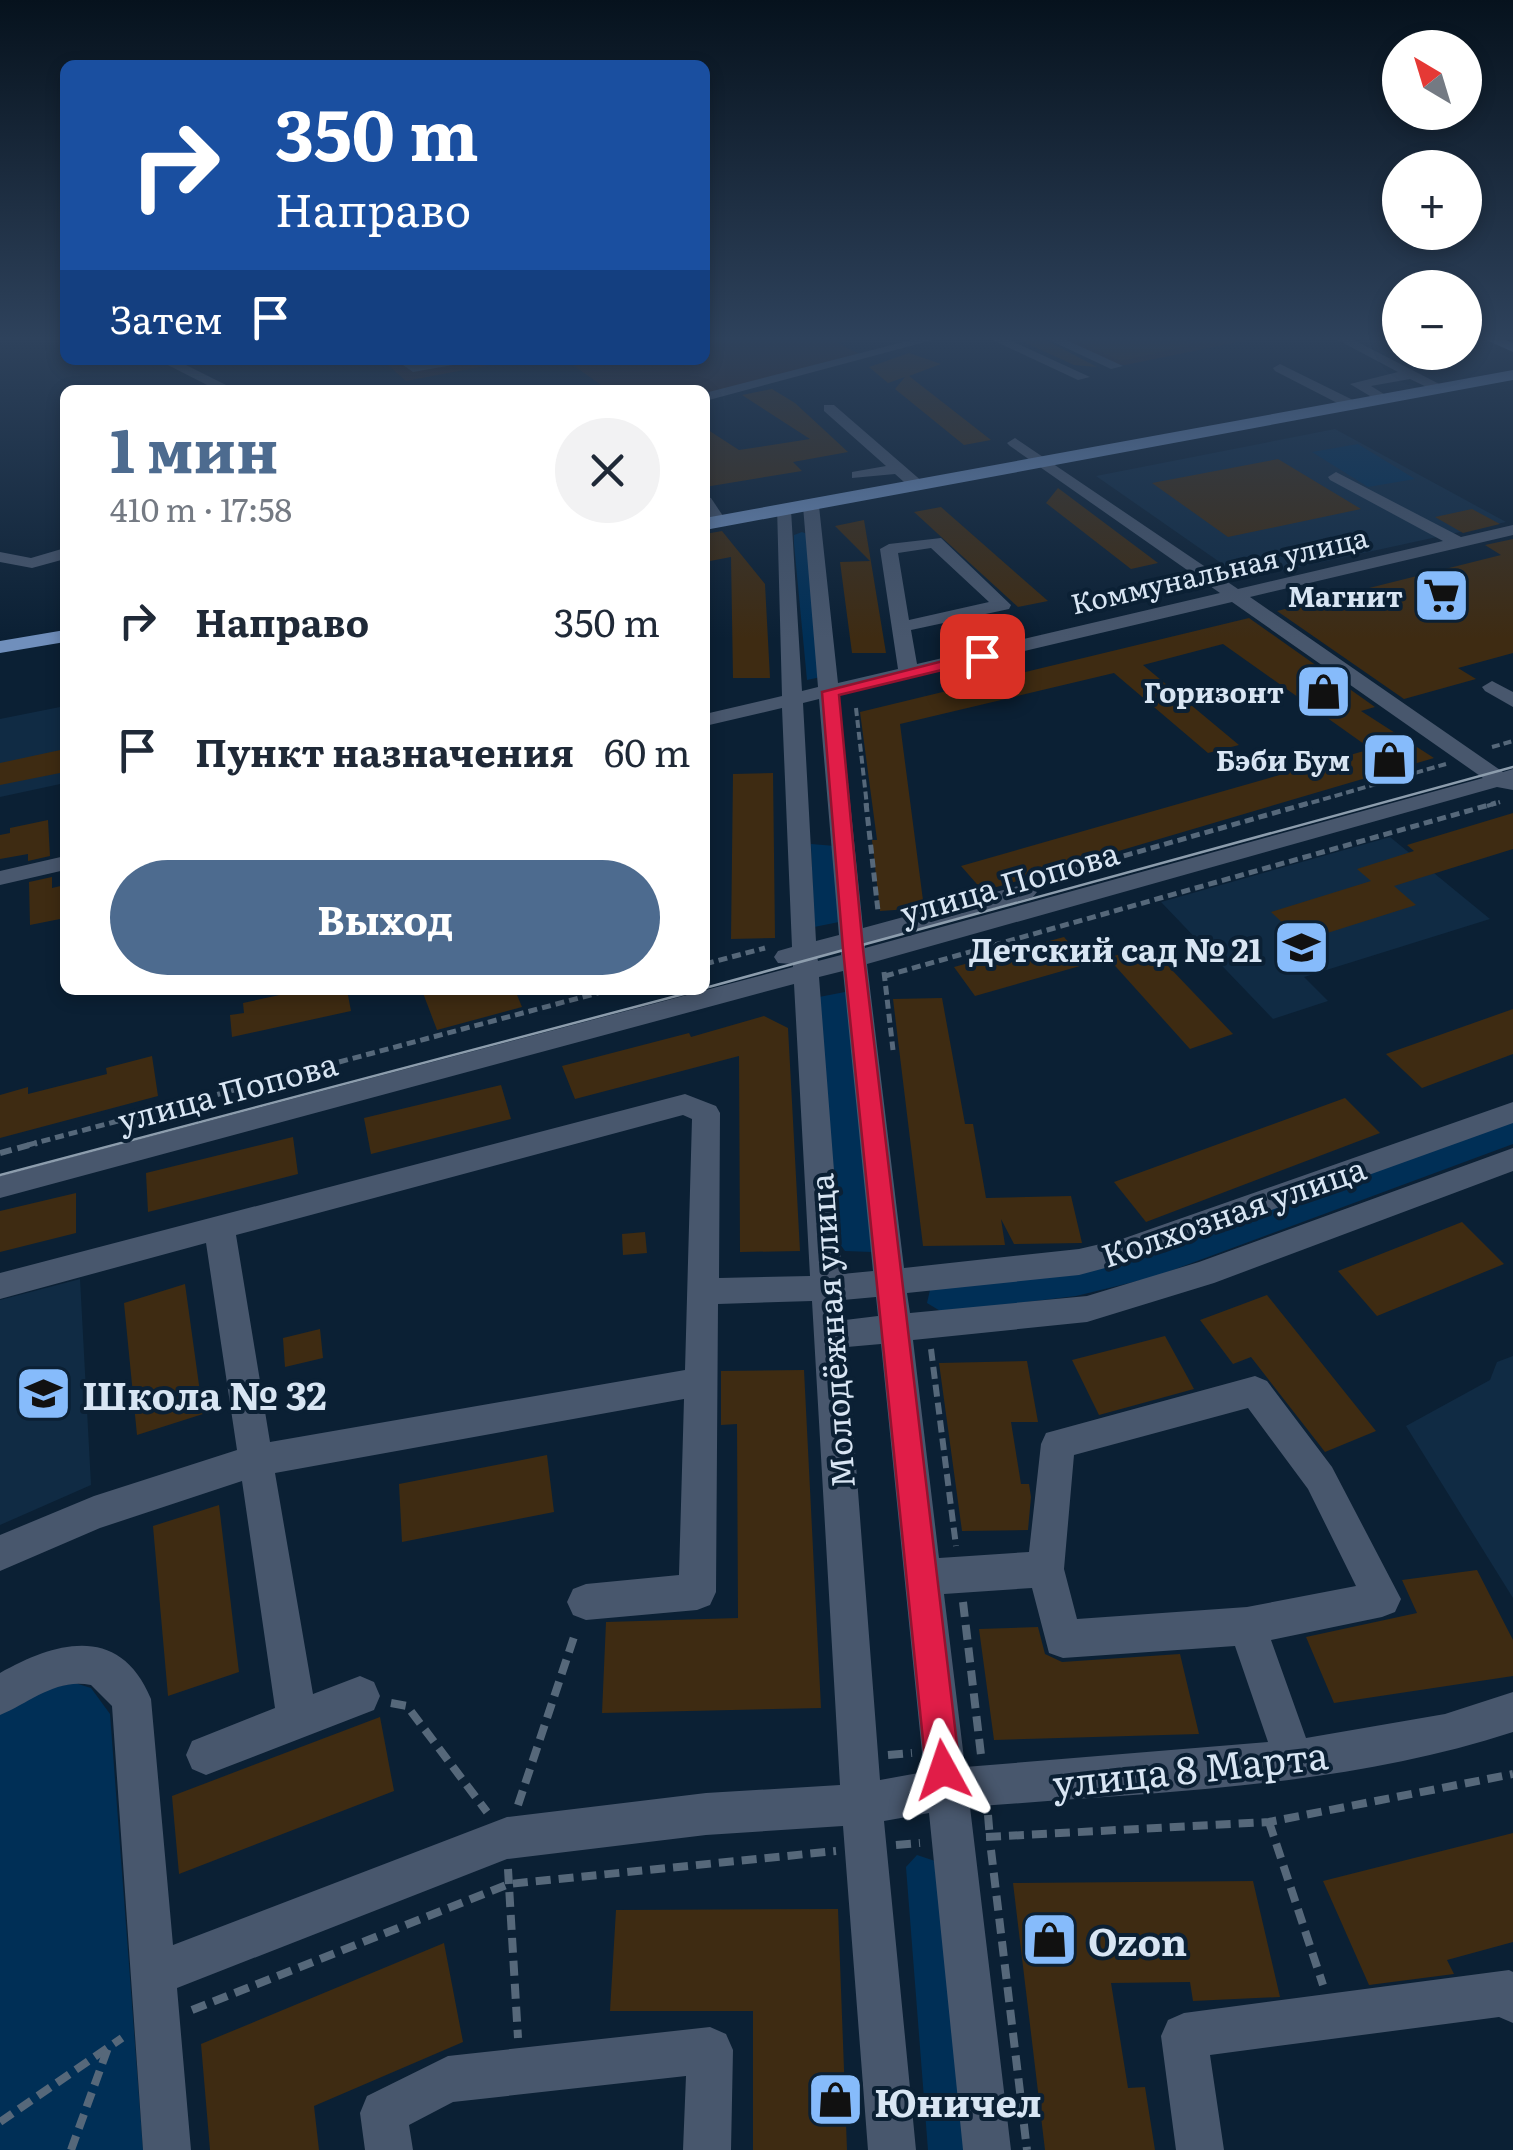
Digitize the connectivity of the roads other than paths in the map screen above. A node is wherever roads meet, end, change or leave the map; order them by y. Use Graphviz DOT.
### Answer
graph roads {
  1 [pos="863,438"];
  2 [pos="1178,438"];
  3 [pos="1015,443"];
  4 [pos="1044,464"];
  5 [pos="899,469"];
  6 [pos="858,475"];
  7 [pos="1336,477"];
  8 [pos="918,486"];
  9 [pos="816,500"];
  10 [pos="783,510"];
  11 [pos="712,523"];
  12 [pos="1513,530"];
  13 [pos="1459,543"];
  14 [pos="60,554"];
  15 [pos="0,557"];
  16 [pos="1235,594"];
  17 [pos="901,627"];
  18 [pos="60,637"];
  19 [pos="0,648"];
  20 [pos="909,674"];
  21 [pos="1513,681"];
  22 [pos="830,692"];
  23 [pos="1513,700"];
  24 [pos="792,701"];
  25 [pos="710,719"];
  26 [pos="1500,763"];
  27 [pos="60,864"];
  28 [pos="0,878"];
  29 [pos="867,946"];
  30 [pos="805,954"];
  31 [pos="710,978"];
  32 [pos="710,981"];
  33 [pos="645,995"];
  34 [pos="663,995"];
  35 [pos="1513,1112"];
  36 [pos="1513,1159"];
  37 [pos="0,1167"];
  38 [pos="0,1187"];
  39 [pos="219,1226"];
  40 [pos="890,1284"];
  41 [pos="0,1286"];
  42 [pos="818,1289"];
  43 [pos="701,1291"];
  44 [pos="912,1327"];
  45 [pos="830,1335"];
  46 [pos="700,1382"];
  47 [pos="253,1461"];
  48 [pos="0,1553"];
  49 [pos="1046,1569"];
  50 [pos="941,1576"];
  51 [pos="586,1602"];
  52 [pos="1247,1626"];
  53 [pos="0,1696"];
  54 [pos="360,1696"];
  55 [pos="1513,1712"];
  56 [pos="296,1720"];
  57 [pos="206,1754"];
  58 [pos="1294,1760"];
  59 [pos="944,1790"];
  60 [pos="864,1804"];
  61 [pos="153,1975"];
  62 [pos="1513,2000"];
  63 [pos="167,2150"];
  64 [pos="389,2150"];
  65 [pos="707,2150"];
  66 [pos="892,2150"];
  67 [pos="987,2150"];
  68 [pos="1200,2150"];
  1 -- 5 [label="street"];
  2 -- 4 [label="main road"];
  3 -- 4 [label="street"];
  4 -- 8 [label="main road"];
  4 -- 16 [label="street"];
  5 -- 6 [label="street"];
  5 -- 8 [label="street"];
  7 -- 13 [label="street"];
  8 -- 9 [label="main road"];
  9 -- 10 [label="main road"];
  9 -- 22 [label="street, Молодёжная улица"];
  10 -- 11 [label="main road"];
  10 -- 24 [label="street, Молодёжная улица"];
  12 -- 13 [label="street, Коммунальная улица"];
  13 -- 16 [label="street, Коммунальная улица"];
  14 -- 15 [label="street"];
  16 -- 20 [label="street, Коммунальная улица"];
  16 -- 26 [label="street"];
  17 -- 17 [label="street"];
  17 -- 20 [label="street"];
  18 -- 19 [label="main road"];
  20 -- 22 [label="street, Коммунальная улица"];
  21 -- 23 [label="street"];
  22 -- 24 [label="street, Коммунальная улица"];
  22 -- 29 [label="street, Молодёжная улица"];
  24 -- 25 [label="street, Коммунальная улица"];
  24 -- 30 [label="street, Молодёжная улица"];
  26 -- 29 [label="street, улица Попова"];
  27 -- 28 [label="street"];
  29 -- 30 [label="street, улица Попова"];
  29 -- 40 [label="street, Молодёжная улица"];
  30 -- 31 [label="street, улица Попова"];
  30 -- 32 [label="street, улица Попова"];
  30 -- 42 [label="street, Молодёжная улица"];
  33 -- 37 [label="street, улица Попова"];
  34 -- 38 [label="street, улица Попова"];
  35 -- 40 [label="street, Колхозная улица"];
  36 -- 44 [label="street, Колхозная улица"];
  39 -- 41 [label="street"];
  39 -- 43 [label="street"];
  39 -- 47 [label="street"];
  40 -- 42 [label="street, Колхозная улица"];
  40 -- 44 [label="street, Молодёжная улица"];
  42 -- 43 [label="street, Колхозная улица"];
  42 -- 45 [label="street, Молодёжная улица"];
  43 -- 46 [label="street"];
  44 -- 45 [label="street, Колхозная улица"];
  44 -- 50 [label="street, Молодёжная улица"];
  45 -- 60 [label="street, Молодёжная улица"];
  46 -- 47 [label="street"];
  46 -- 51 [label="street"];
  47 -- 48 [label="street"];
  47 -- 56 [label="street"];
  49 -- 50 [label="street"];
  49 -- 52 [label="street"];
  49 -- 52 [label="street"];
  50 -- 59 [label="street, Молодёжная улица"];
  52 -- 58 [label="street"];
  53 -- 61 [label="street"];
  54 -- 56 [label="street"];
  55 -- 58 [label="street, улица 8 Марта"];
  56 -- 57 [label="street"];
  58 -- 59 [label="street, улица 8 Марта"];
  59 -- 60 [label="street, улица 8 Марта"];
  59 -- 67 [label="street, Молодёжная улица"];
  60 -- 61 [label="street, улица 8 Марта"];
  60 -- 66 [label="street, Молодёжная улица"];
  61 -- 63 [label="street"];
  62 -- 68 [label="street"];
  64 -- 65 [label="street"];
}
